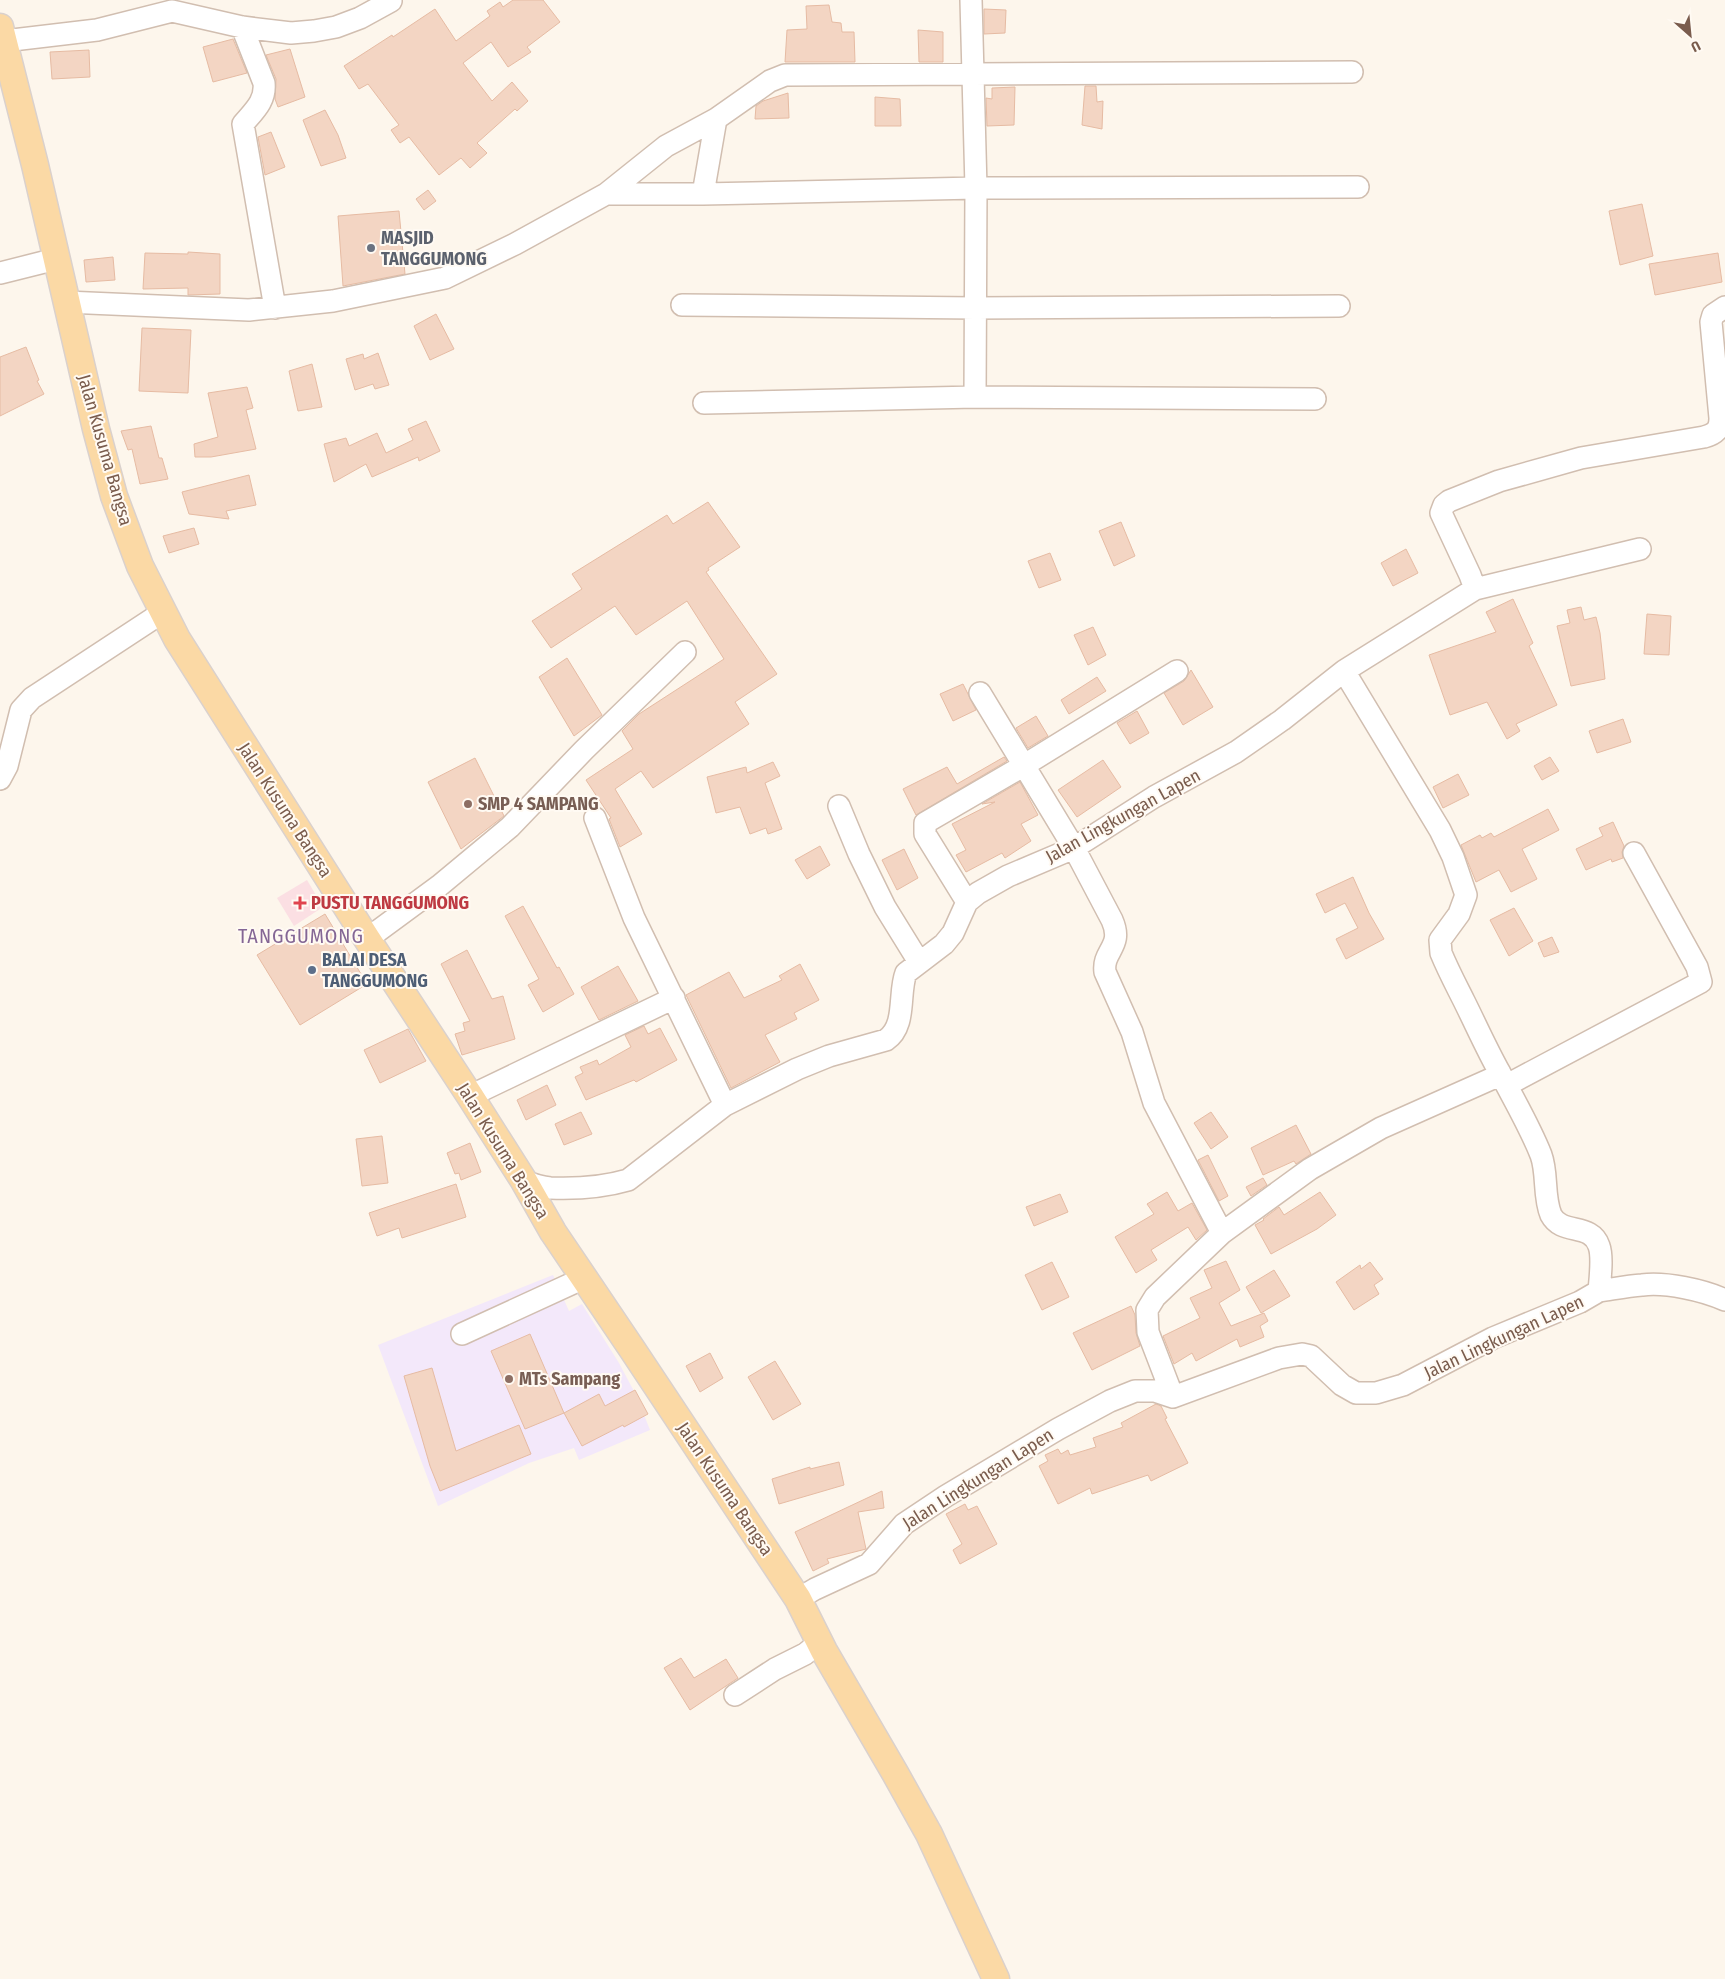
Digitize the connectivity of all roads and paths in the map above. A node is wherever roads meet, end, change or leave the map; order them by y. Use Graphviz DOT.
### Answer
graph roads {
  1 [pos="971,0"];
  2 [pos="391,2"];
  3 [pos="242,27"];
  4 [pos="2,34"];
  5 [pos="1352,72"];
  6 [pos="972,73"];
  7 [pos="6,79"];
  8 [pos="716,119"];
  9 [pos="1358,187"];
  10 [pos="976,188"];
  11 [pos="606,194"];
  12 [pos="703,194"];
  13 [pos="56,259"];
  14 [pos="0,273"];
  15 [pos="66,302"];
  16 [pos="682,305"];
  17 [pos="1339,306"];
  18 [pos="1725,307"];
  19 [pos="275,308"];
  20 [pos="976,308"];
  21 [pos="975,396"];
  22 [pos="1315,399"];
  23 [pos="704,403"];
  24 [pos="1640,549"];
  25 [pos="1475,589"];
  26 [pos="164,612"];
  27 [pos="685,652"];
  28 [pos="1177,671"];
  29 [pos="1344,671"];
  30 [pos="980,694"];
  31 [pos="1023,766"];
  32 [pos="0,779"];
  33 [pos="839,806"];
  34 [pos="595,818"];
  35 [pos="1074,848"];
  36 [pos="1634,854"];
  37 [pos="967,902"];
  38 [pos="367,938"];
  39 [pos="919,962"];
  40 [pos="674,998"];
  41 [pos="1504,1080"];
  42 [pos="470,1096"];
  43 [pos="725,1105"];
  44 [pos="524,1182"];
  45 [pos="1222,1233"];
  46 [pos="584,1278"];
  47 [pos="1599,1291"];
  48 [pos="1725,1300"];
  49 [pos="462,1334"];
  50 [pos="1173,1398"];
  51 [pos="798,1599"];
  52 [pos="820,1642"];
  53 [pos="735,1695"];
  54 [pos="996,1979"];
  1 -- 6 [label="street"];
  2 -- 3 [label="street"];
  3 -- 4 [label="street"];
  3 -- 19 [label="street"];
  4 -- 7 [label="main road, Jalan Kusuma Bangsa"];
  5 -- 6 [label="street"];
  6 -- 8 [label="street"];
  6 -- 10 [label="street"];
  7 -- 13 [label="main road, Jalan Kusuma Bangsa"];
  8 -- 11 [label="street"];
  8 -- 12 [label="street"];
  9 -- 10 [label="street"];
  10 -- 12 [label="street"];
  10 -- 20 [label="street"];
  11 -- 12 [label="street"];
  11 -- 19 [label="street"];
  13 -- 14 [label="street"];
  13 -- 15 [label="main road, Jalan Kusuma Bangsa"];
  15 -- 19 [label="street"];
  15 -- 26 [label="main road, Jalan Kusuma Bangsa"];
  16 -- 20 [label="street"];
  17 -- 20 [label="street"];
  18 -- 25 [label="street"];
  20 -- 21 [label="street"];
  21 -- 22 [label="street"];
  21 -- 23 [label="street"];
  24 -- 25 [label="street"];
  25 -- 29 [label="street"];
  26 -- 32 [label="street"];
  26 -- 38 [label="main road, Jalan Kusuma Bangsa"];
  27 -- 38 [label="street"];
  28 -- 31 [label="street"];
  29 -- 35 [label="street, Jalan Lingkungan Lapen"];
  29 -- 41 [label="street, Jalan Lingkungan Lapen"];
  30 -- 31 [label="street"];
  31 -- 35 [label="street"];
  31 -- 37 [label="street"];
  33 -- 39 [label="street"];
  34 -- 40 [label="street"];
  35 -- 37 [label="street, Jalan Lingkungan Lapen"];
  35 -- 45 [label="street"];
  36 -- 41 [label="street"];
  37 -- 39 [label="street"];
  38 -- 42 [label="main road, Jalan Kusuma Bangsa"];
  39 -- 43 [label="street"];
  40 -- 42 [label="street"];
  40 -- 43 [label="street"];
  41 -- 45 [label="street"];
  41 -- 47 [label="street, Jalan Lingkungan Lapen"];
  42 -- 44 [label="main road, Jalan Kusuma Bangsa"];
  43 -- 44 [label="street"];
  44 -- 46 [label="main road, Jalan Kusuma Bangsa"];
  45 -- 50 [label="street"];
  46 -- 49 [label="street"];
  46 -- 51 [label="main road, Jalan Kusuma Bangsa"];
  47 -- 48 [label="street"];
  47 -- 50 [label="street, Jalan Lingkungan Lapen"];
  50 -- 51 [label="street, Jalan Lingkungan Lapen"];
  51 -- 52 [label="main road, Jalan Kusuma Bangsa"];
  52 -- 53 [label="street"];
  52 -- 54 [label="main road, Jalan Kusuma Bangsa"];
}
